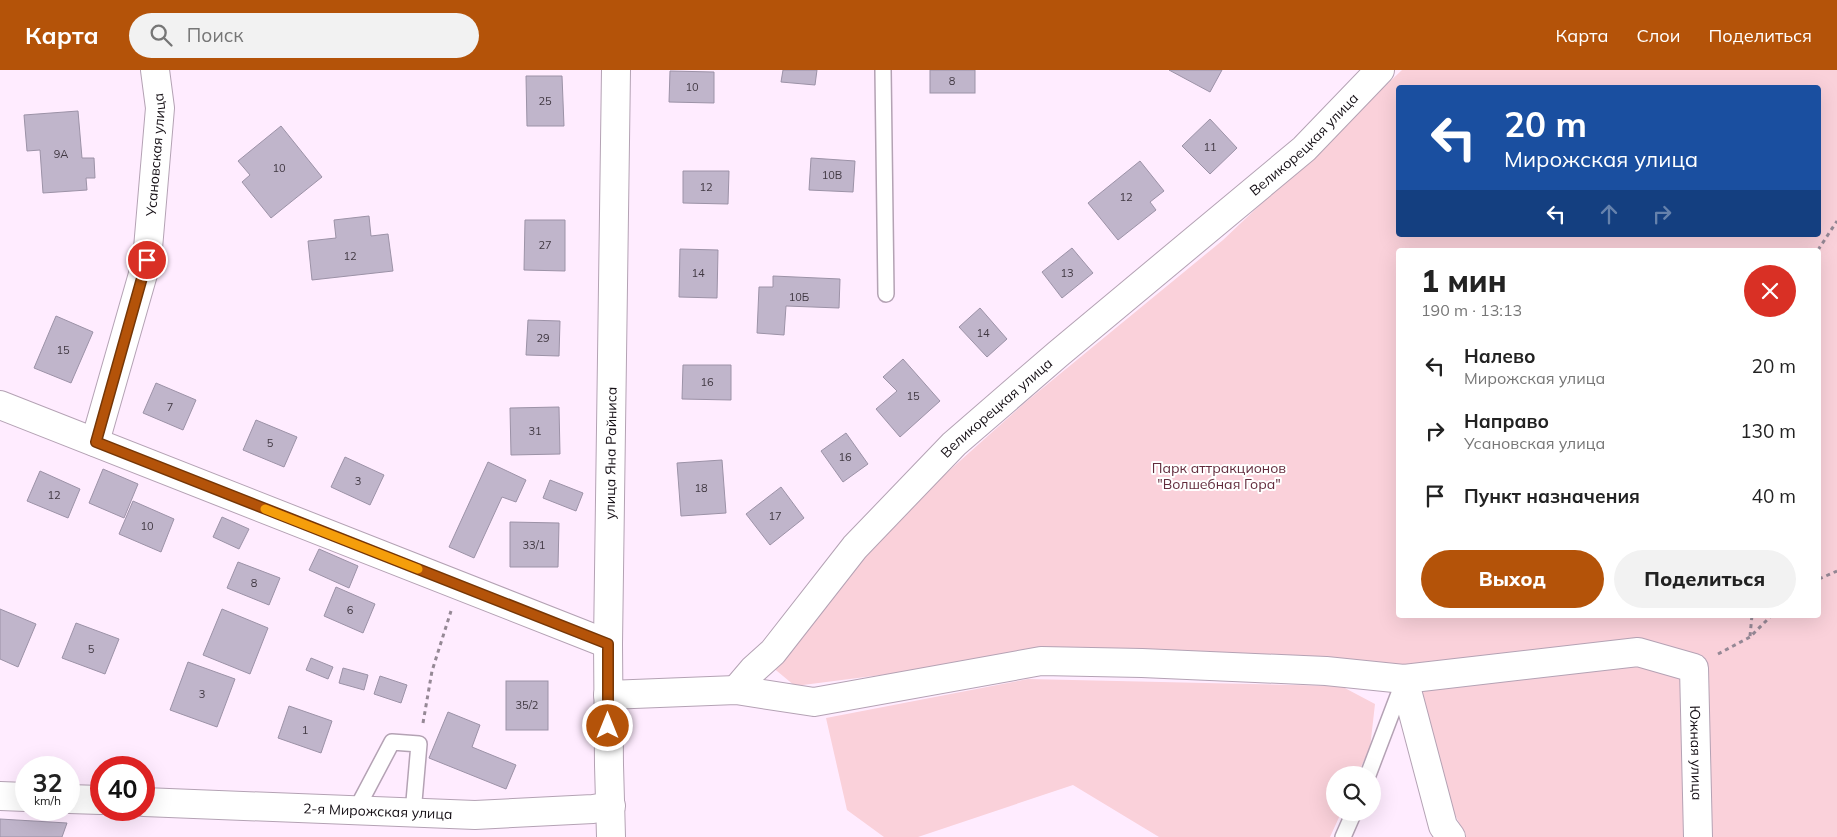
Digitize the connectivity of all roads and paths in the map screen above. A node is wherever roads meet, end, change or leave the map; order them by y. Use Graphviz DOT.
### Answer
graph roads {
  1 [pos="155,70"];
  2 [pos="616,70"];
  3 [pos="883,70"];
  4 [pos="1380,70"];
  5 [pos="1837,221"];
  6 [pos="1819,248"];
  7 [pos="886,294"];
  8 [pos="0,405"];
  9 [pos="96,442"];
  10 [pos="1837,571"];
  11 [pos="1821,578"];
  12 [pos="458,585"];
  13 [pos="1752,618"];
  14 [pos="1769,618"];
  15 [pos="1750,637"];
  16 [pos="608,644"];
  17 [pos="1694,668"];
  18 [pos="1404,679"];
  19 [pos="736,690"];
  20 [pos="608,695"];
  21 [pos="419,744"];
  22 [pos="1371,766"];
  23 [pos="0,796"];
  24 [pos="15,797"];
  25 [pos="155,802"];
  26 [pos="611,806"];
  27 [pos="356,810"];
  28 [pos="413,813"];
  29 [pos="1350,821"];
  30 [pos="611,837"];
  31 [pos="1343,837"];
  32 [pos="1451,837"];
  33 [pos="1698,837"];
  1 -- 9 [label="street, Усановская улица"];
  2 -- 16 [label="street, улица Яна Райниса"];
  3 -- 7 [label="lane"];
  4 -- 19 [label="street, Великорецкая улица"];
  5 -- 6 [label="path"];
  8 -- 9 [label="street"];
  9 -- 12 [label="street"];
  10 -- 11 [label="path"];
  12 -- 16 [label="street"];
  12 -- 21 [label="path"];
  13 -- 15 [label="path"];
  14 -- 15 [label="path"];
  15 -- 17 [label="path"];
  16 -- 20 [label="street, улица Яна Райниса"];
  17 -- 18 [label="street"];
  17 -- 33 [label="street, Южная улица"];
  18 -- 19 [label="street"];
  18 -- 22 [label="lane"];
  18 -- 32 [label="street"];
  19 -- 20 [label="street"];
  20 -- 26 [label="street, улица Яна Райниса"];
  21 -- 27 [label="lane"];
  21 -- 28 [label="lane"];
  23 -- 24 [label="street"];
  25 -- 27 [label="street, 2-я Мирожская улица"];
  26 -- 28 [label="street, 2-я Мирожская улица"];
  26 -- 30 [label="street, улица Яна Райниса"];
  27 -- 28 [label="street, 2-я Мирожская улица"];
  29 -- 31 [label="lane"];
}
